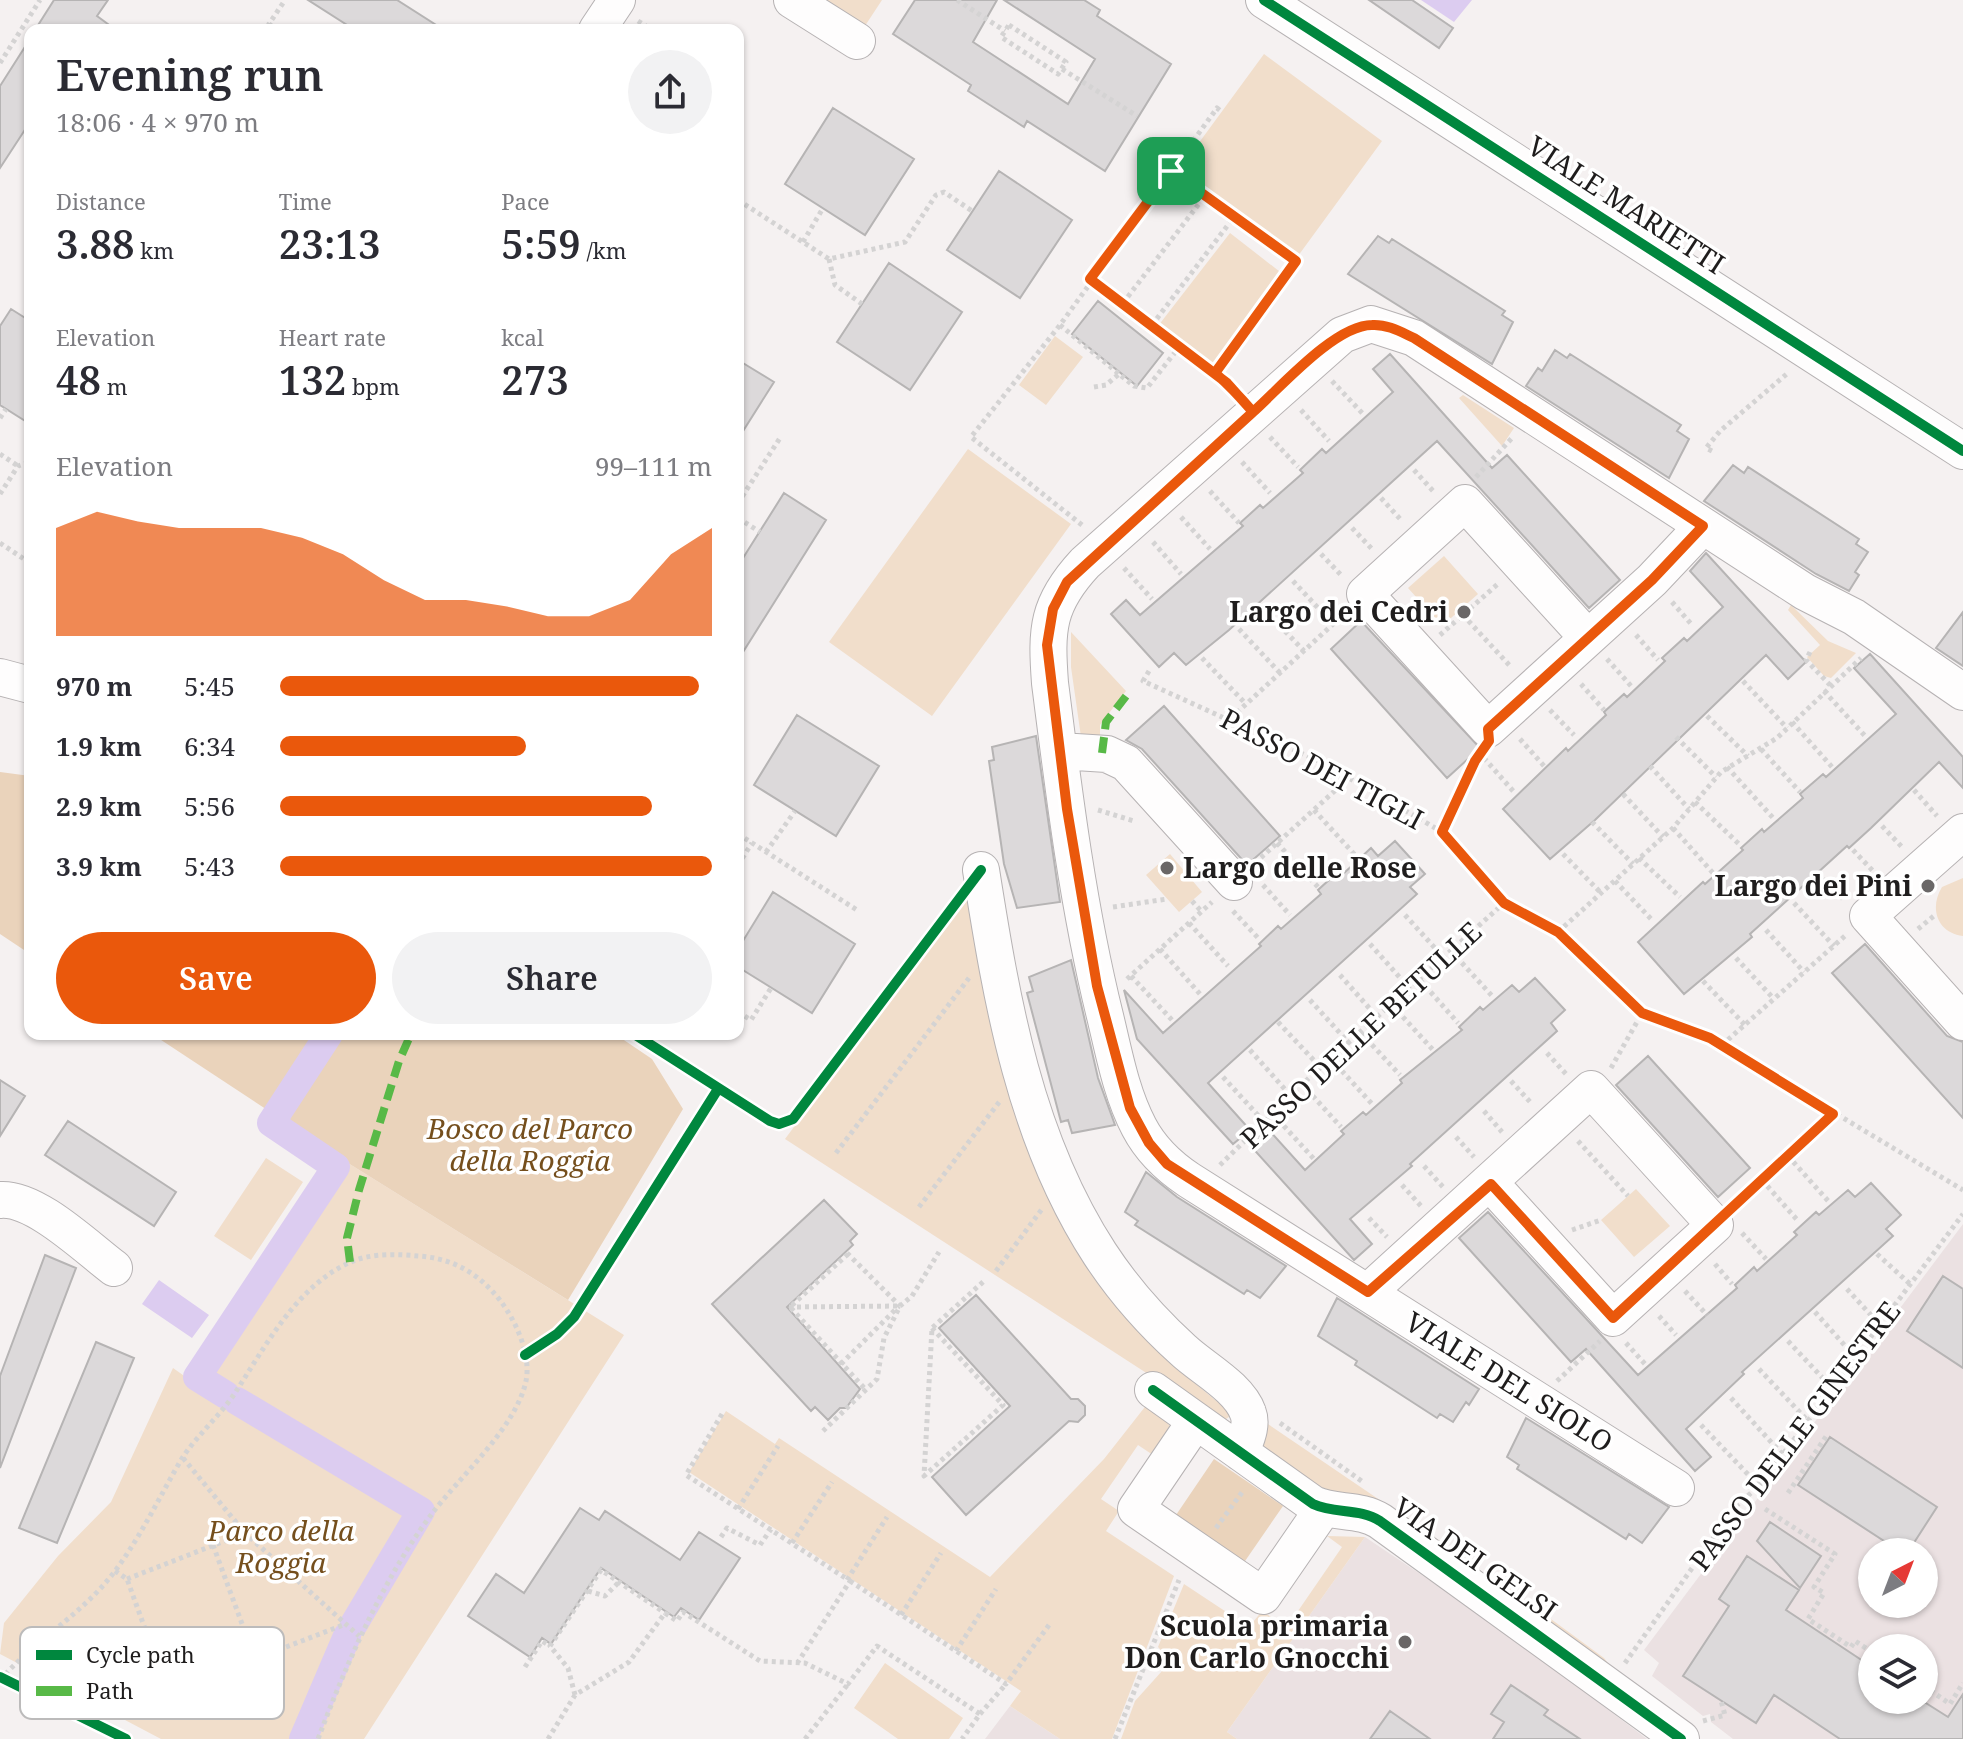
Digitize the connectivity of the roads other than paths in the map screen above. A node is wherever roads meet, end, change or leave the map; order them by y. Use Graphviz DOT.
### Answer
graph roads {
  1 [pos="617,0"];
  2 [pos="792,0"];
  3 [pos="1264,0"];
  4 [pos="601,24"];
  5 [pos="857,41"];
  6 [pos="1963,451"];
  7 [pos="1703,526"];
  8 [pos="1588,638"];
  9 [pos="0,677"];
  10 [pos="24,683"];
  11 [pos="1963,692"];
  12 [pos="1060,751"];
  13 [pos="1963,832"];
  14 [pos="981,870"];
  15 [pos="1237,886"];
  16 [pos="1963,1022"];
  17 [pos="1491,1184"];
  18 [pos="0,1200"];
  19 [pos="114,1268"];
  20 [pos="1368,1292"];
  21 [pos="1153,1390"];
  22 [pos="1195,1422"];
  23 [pos="1246,1467"];
  24 [pos="1676,1488"];
  25 [pos="1323,1509"];
  26 [pos="1689,1731"];
  1 -- 4 [label="street"];
  2 -- 5 [label="street"];
  3 -- 6 [label="street, VIALE MARIETTI"];
  7 -- 8 [label="street"];
  7 -- 11 [label="street, VIALE DEL SIOLO"];
  7 -- 12 [label="street, VIALE DEL SIOLO"];
  8 -- 8 [label="street"];
  9 -- 10 [label="street"];
  12 -- 15 [label="street"];
  12 -- 20 [label="street, VIALE DEL SIOLO"];
  13 -- 16 [label="street"];
  14 -- 23 [label="street"];
  17 -- 17 [label="street"];
  17 -- 20 [label="street"];
  18 -- 19 [label="street"];
  20 -- 24 [label="street, VIALE DEL SIOLO"];
  21 -- 22 [label="street, VIA DEI GELSI"];
  22 -- 23 [label="street, VIA DEI GELSI"];
  22 -- 25 [label="street"];
  23 -- 25 [label="street, VIA DEI GELSI"];
  25 -- 26 [label="street, VIA DEI GELSI"];
}
